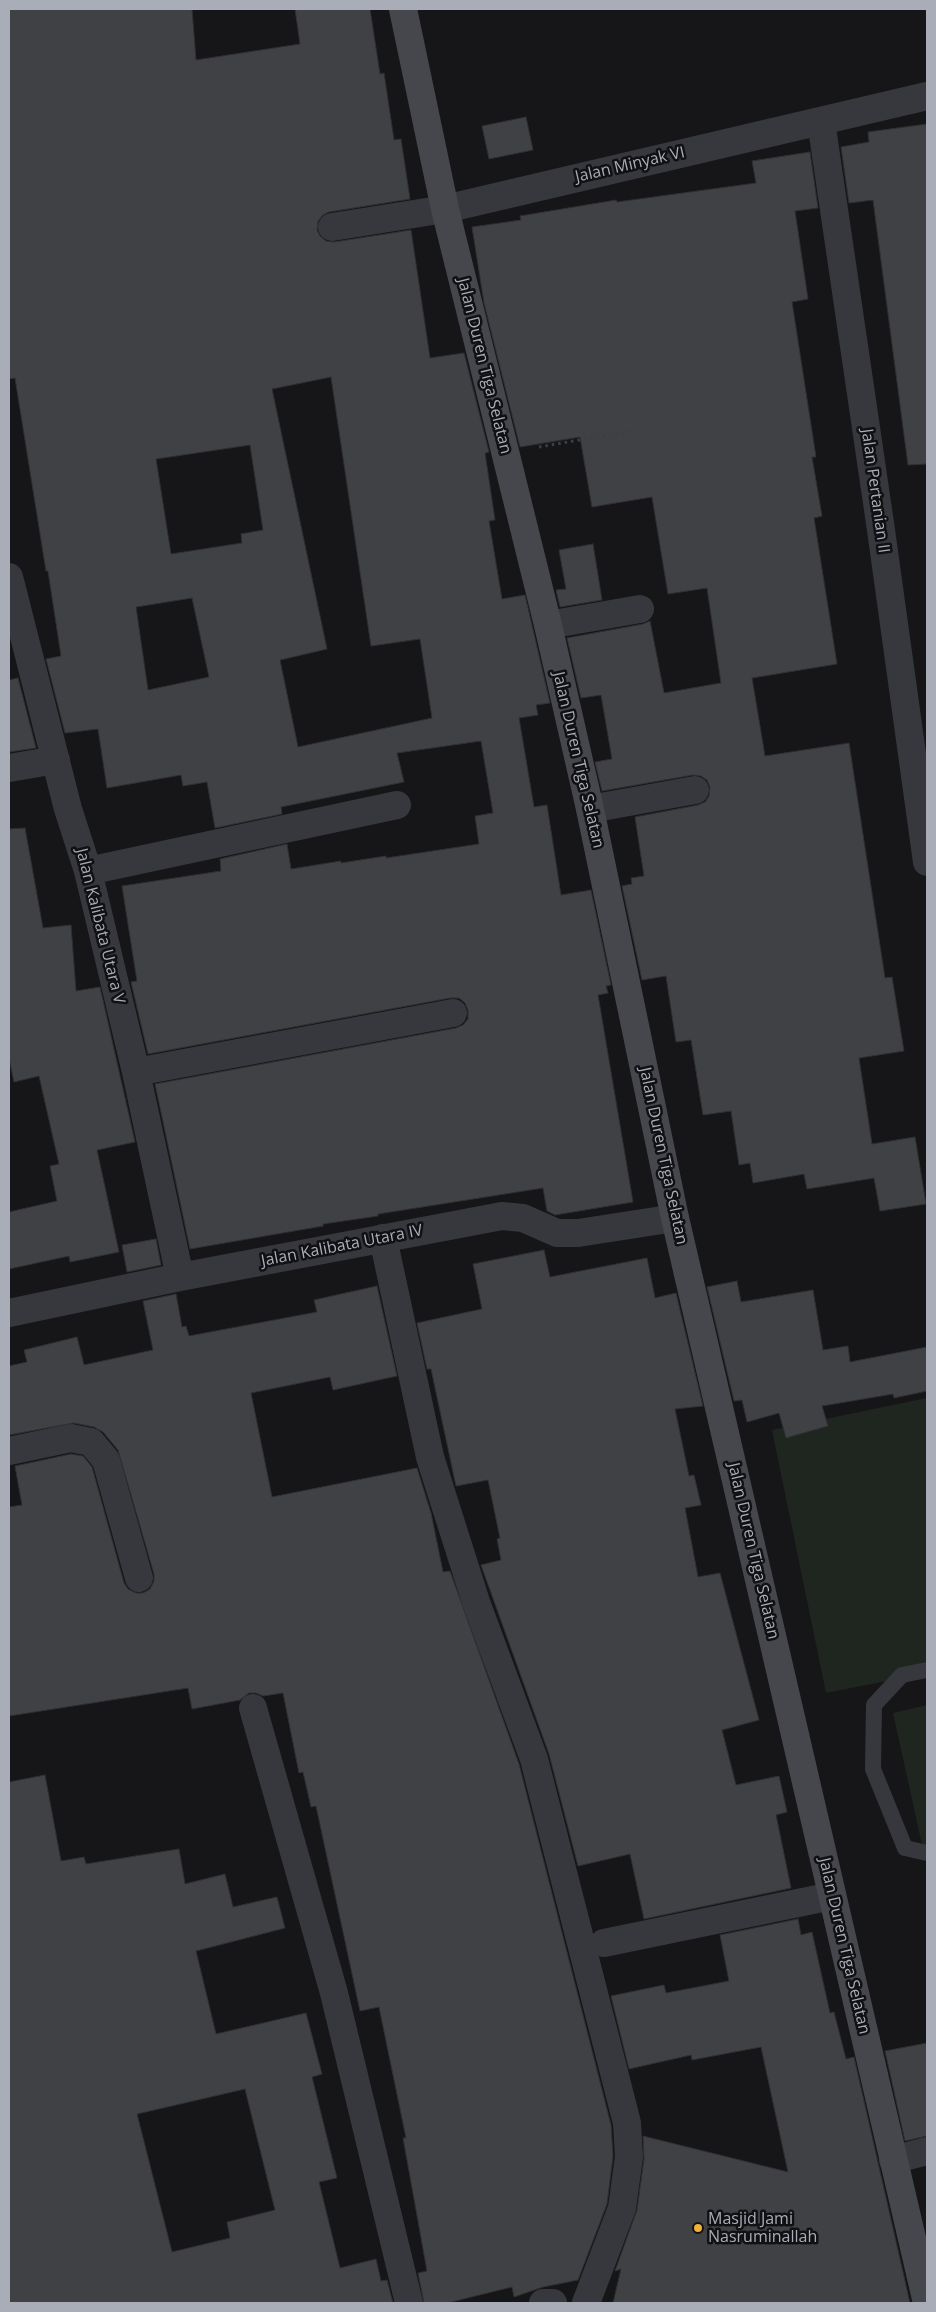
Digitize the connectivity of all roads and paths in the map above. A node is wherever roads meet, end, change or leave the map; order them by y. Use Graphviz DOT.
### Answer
graph roads {
  1 [pos="403,9"];
  2 [pos="927,96"];
  3 [pos="821,121"];
  4 [pos="445,209"];
  5 [pos="332,227"];
  6 [pos="630,431"];
  7 [pos="506,453"];
  8 [pos="9,577"];
  9 [pos="640,609"];
  10 [pos="548,625"];
  11 [pos="56,760"];
  12 [pos="9,768"];
  13 [pos="695,790"];
  14 [pos="397,805"];
  15 [pos="590,809"];
  16 [pos="927,862"];
  17 [pos="88,871"];
  18 [pos="453,1013"];
  19 [pos="136,1072"];
  20 [pos="676,1218"];
  21 [pos="383,1238"];
  22 [pos="180,1277"];
  23 [pos="9,1313"];
  24 [pos="9,1451"];
  25 [pos="139,1578"];
  26 [pos="927,1670"];
  27 [pos="254,1708"];
  28 [pos="927,1853"];
  29 [pos="832,1896"];
  30 [pos="604,1944"];
  31 [pos="927,2151"];
  32 [pos="893,2160"];
  33 [pos="409,2303"];
  34 [pos="543,2303"];
  35 [pos="553,2303"];
  36 [pos="586,2303"];
  37 [pos="927,2303"];
  1 -- 4 [label="street, Jalan Duren Tiga Selatan"];
  2 -- 3 [label="street, Jalan Minyak VI"];
  3 -- 4 [label="street, Jalan Minyak VI"];
  3 -- 16 [label="street, Jalan Pertanian II"];
  4 -- 5 [label="street, Jalan Minyak VI"];
  4 -- 7 [label="street, Jalan Duren Tiga Selatan"];
  6 -- 7 [label="path"];
  7 -- 10 [label="street, Jalan Duren Tiga Selatan"];
  8 -- 11 [label="street, Jalan Kalibata Utara V"];
  9 -- 10 [label="street"];
  10 -- 15 [label="street, Jalan Duren Tiga Selatan"];
  11 -- 12 [label="street"];
  11 -- 17 [label="street, Jalan Kalibata Utara V"];
  13 -- 15 [label="street"];
  14 -- 17 [label="street"];
  15 -- 20 [label="street, Jalan Duren Tiga Selatan"];
  17 -- 19 [label="street, Jalan Kalibata Utara V"];
  18 -- 19 [label="street"];
  19 -- 22 [label="street, Jalan Kalibata Utara V"];
  20 -- 21 [label="street, Jalan Kalibata Utara IV"];
  20 -- 29 [label="street, Jalan Duren Tiga Selatan"];
  21 -- 22 [label="street, Jalan Kalibata Utara IV"];
  21 -- 36 [label="street"];
  22 -- 23 [label="street, Jalan Kalibata Utara IV"];
  24 -- 25 [label="street"];
  26 -- 28 [label="lane"];
  27 -- 33 [label="street"];
  29 -- 30 [label="street"];
  29 -- 32 [label="street, Jalan Duren Tiga Selatan"];
  31 -- 32 [label="street"];
  32 -- 37 [label="street, Jalan Duren Tiga Selatan"];
  34 -- 35 [label="street"];
}
